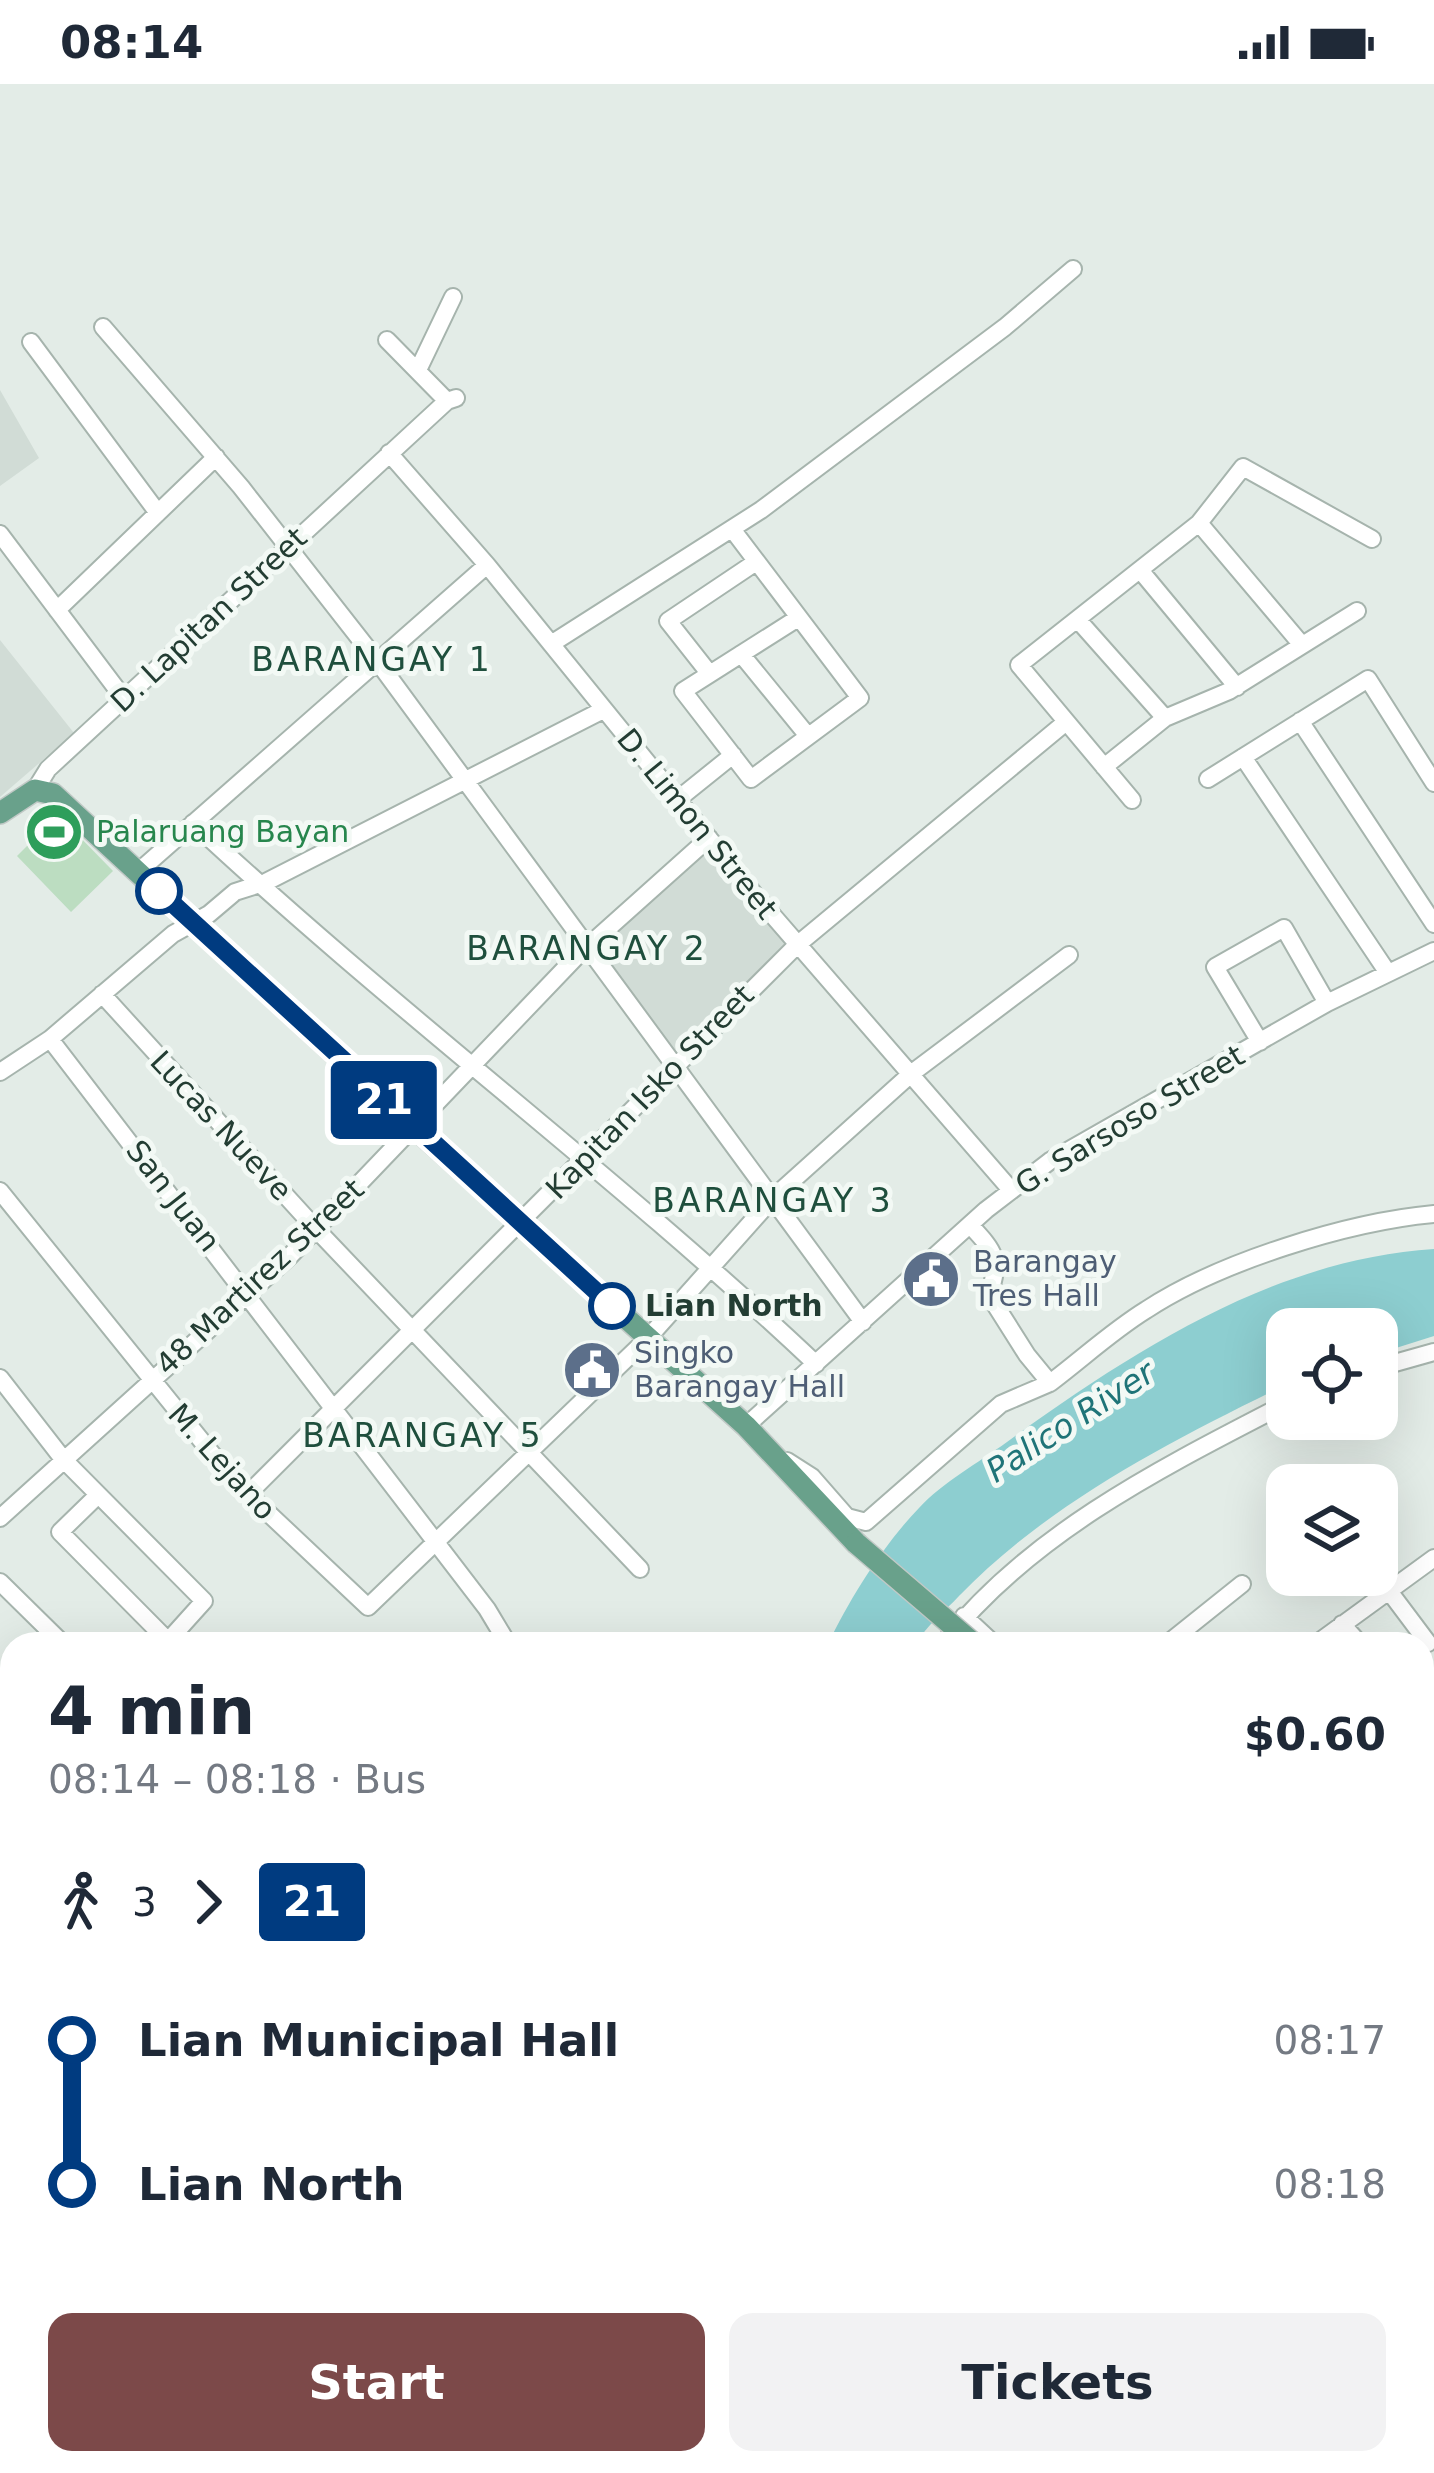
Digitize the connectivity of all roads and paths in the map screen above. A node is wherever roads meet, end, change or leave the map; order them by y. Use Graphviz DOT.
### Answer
graph roads {
  1 [pos="1073,269"];
  2 [pos="454,297"];
  3 [pos="103,328"];
  4 [pos="387,340"];
  5 [pos="31,341"];
  6 [pos="418,370"];
  7 [pos="389,453"];
  8 [pos="216,457"];
  9 [pos="158,513"];
  10 [pos="1198,523"];
  11 [pos="732,529"];
  12 [pos="0,534"];
  13 [pos="1372,539"];
  14 [pos="287,546"];
  15 [pos="756,562"];
  16 [pos="487,565"];
  17 [pos="1140,570"];
  18 [pos="57,610"];
  19 [pos="1357,611"];
  20 [pos="798,618"];
  21 [pos="1078,620"];
  22 [pos="551,644"];
  23 [pos="1302,645"];
  24 [pos="741,654"];
  25 [pos="378,662"];
  26 [pos="709,673"];
  27 [pos="1237,687"];
  28 [pos="125,700"];
  29 [pos="604,710"];
  30 [pos="1166,718"];
  31 [pos="1300,721"];
  32 [pos="1066,722"];
  33 [pos="808,736"];
  34 [pos="733,755"];
  35 [pos="1243,757"];
  36 [pos="1104,767"];
  37 [pos="1208,779"];
  38 [pos="467,782"];
  39 [pos="1434,783"];
  40 [pos="34,790"];
  41 [pos="677,800"];
  42 [pos="1132,800"];
  43 [pos="0,813"];
  44 [pos="194,823"];
  45 [pos="709,838"];
  46 [pos="138,872"];
  47 [pos="257,883"];
  48 [pos="194,923"];
  49 [pos="1434,924"];
  50 [pos="797,945"];
  51 [pos="586,946"];
  52 [pos="1434,951"];
  53 [pos="1069,955"];
  54 [pos="1388,973"];
  55 [pos="102,994"];
  56 [pos="1327,1003"];
  57 [pos="50,1039"];
  58 [pos="1260,1042"];
  59 [pos="674,1064"];
  60 [pos="473,1066"];
  61 [pos="0,1072"];
  62 [pos="912,1072"];
  63 [pos="415,1128"];
  64 [pos="584,1161"];
  65 [pos="1011,1190"];
  66 [pos="0,1192"];
  67 [pos="773,1198"];
  68 [pos="1434,1214"];
  69 [pos="520,1225"];
  70 [pos="970,1225"];
  71 [pos="317,1230"];
  72 [pos="711,1265"];
  73 [pos="248,1293"];
  74 [pos="863,1322"];
  75 [pos="415,1330"];
  76 [pos="648,1338"];
  77 [pos="1434,1352"];
  78 [pos="1398,1362"];
  79 [pos="816,1364"];
  80 [pos="0,1378"];
  81 [pos="149,1380"];
  82 [pos="1050,1383"];
  83 [pos="20,1404"];
  84 [pos="333,1407"];
  85 [pos="1266,1414"];
  86 [pos="0,1416"];
  87 [pos="746,1426"];
  88 [pos="529,1453"];
  89 [pos="775,1454"];
  90 [pos="63,1459"];
  91 [pos="248,1494"];
  92 [pos="97,1496"];
  93 [pos="0,1517"];
  94 [pos="435,1541"];
  95 [pos="1434,1558"];
  96 [pos="640,1568"];
  97 [pos="0,1582"];
  98 [pos="1242,1584"];
  99 [pos="1398,1584"];
  100 [pos="1382,1596"];
  101 [pos="1393,1596"];
  102 [pos="964,1616"];
  103 [pos="1342,1624"];
  104 [pos="51,1632"];
  105 [pos="159,1632"];
  106 [pos="176,1632"];
  107 [pos="502,1632"];
  108 [pos="952,1632"];
  109 [pos="960,1632"];
  110 [pos="981,1632"];
  111 [pos="1182,1632"];
  112 [pos="1332,1632"];
  113 [pos="1349,1632"];
  114 [pos="1420,1632"];
  1 -- 11 [label="street"];
  2 -- 6 [label="street"];
  3 -- 8 [label="street"];
  4 -- 6 [label="street"];
  5 -- 9 [label="street"];
  6 -- 7 [label="street, D. Lapitan Street"];
  7 -- 14 [label="street, D. Lapitan Street"];
  7 -- 16 [label="street, D. Limon Street"];
  8 -- 9 [label="street"];
  8 -- 14 [label="street"];
  9 -- 18 [label="street"];
  10 -- 13 [label="street"];
  10 -- 17 [label="street"];
  10 -- 23 [label="street"];
  11 -- 15 [label="street"];
  11 -- 22 [label="street"];
  12 -- 18 [label="street"];
  14 -- 25 [label="street"];
  14 -- 28 [label="street, D. Lapitan Street"];
  15 -- 20 [label="street"];
  15 -- 26 [label="street"];
  16 -- 22 [label="street, D. Limon Street"];
  16 -- 25 [label="street"];
  17 -- 21 [label="street"];
  17 -- 27 [label="street"];
  18 -- 28 [label="street"];
  19 -- 23 [label="street"];
  20 -- 24 [label="street"];
  20 -- 33 [label="street"];
  21 -- 30 [label="street"];
  21 -- 32 [label="street"];
  22 -- 29 [label="street, D. Limon Street"];
  23 -- 27 [label="street"];
  24 -- 26 [label="street"];
  24 -- 33 [label="street"];
  25 -- 38 [label="street"];
  25 -- 44 [label="street"];
  26 -- 34 [label="street"];
  27 -- 30 [label="street"];
  28 -- 40 [label="street, D. Lapitan Street"];
  29 -- 38 [label="street"];
  29 -- 41 [label="street, D. Limon Street"];
  30 -- 36 [label="street"];
  31 -- 35 [label="street"];
  31 -- 39 [label="street"];
  31 -- 49 [label="street"];
  32 -- 36 [label="street"];
  32 -- 50 [label="street, Kapitan Isko Street"];
  33 -- 34 [label="street"];
  34 -- 41 [label="street"];
  35 -- 37 [label="street"];
  35 -- 54 [label="street"];
  36 -- 42 [label="street"];
  38 -- 47 [label="street"];
  38 -- 51 [label="street"];
  40 -- 43 [label="main road"];
  40 -- 46 [label="main road"];
  41 -- 45 [label="street, D. Limon Street"];
  44 -- 46 [label="street"];
  44 -- 47 [label="street"];
  45 -- 50 [label="street, D. Limon Street"];
  45 -- 51 [label="street, 48 Martirez Street"];
  46 -- 48 [label="main road"];
  47 -- 48 [label="street"];
  47 -- 60 [label="street"];
  48 -- 55 [label="street"];
  48 -- 63 [label="main road"];
  50 -- 59 [label="street, Kapitan Isko Street"];
  50 -- 62 [label="street, D. Limon Street"];
  51 -- 59 [label="street"];
  51 -- 60 [label="street, 48 Martirez Street"];
  52 -- 54 [label="street, G. Sarsoso Street"];
  53 -- 62 [label="street"];
  54 -- 56 [label="street, G. Sarsoso Street"];
  55 -- 57 [label="street"];
  55 -- 71 [label="street, Lucas Nueve"];
  56 -- 58 [label="street, G. Sarsoso Street"];
  56 -- 58 [label="street"];
  57 -- 61 [label="street"];
  57 -- 73 [label="street, San Juan"];
  58 -- 65 [label="street, G. Sarsoso Street"];
  59 -- 64 [label="street, Kapitan Isko Street"];
  59 -- 67 [label="street"];
  60 -- 63 [label="street, 48 Martirez Street"];
  60 -- 64 [label="street"];
  62 -- 65 [label="street, D. Limon Street"];
  62 -- 67 [label="street"];
  63 -- 69 [label="main road"];
  63 -- 71 [label="street, 48 Martirez Street"];
  64 -- 69 [label="street, Kapitan Isko Street"];
  64 -- 72 [label="street"];
  65 -- 70 [label="street, G. Sarsoso Street"];
  66 -- 81 [label="street, M. Lejano"];
  67 -- 72 [label="street"];
  67 -- 74 [label="street"];
  68 -- 82 [label="street"];
  69 -- 75 [label="street, Kapitan Isko Street"];
  69 -- 76 [label="main road"];
  70 -- 74 [label="street, G. Sarsoso Street"];
  70 -- 82 [label="street"];
  71 -- 73 [label="street, 48 Martirez Street"];
  71 -- 75 [label="street, Lucas Nueve"];
  72 -- 76 [label="street"];
  72 -- 79 [label="street"];
  73 -- 81 [label="street, 48 Martirez Street"];
  73 -- 84 [label="street, San Juan"];
  74 -- 79 [label="street, G. Sarsoso Street"];
  75 -- 84 [label="street, Kapitan Isko Street"];
  75 -- 88 [label="street, Lucas Nueve"];
  76 -- 87 [label="main road"];
  76 -- 88 [label="street"];
  77 -- 78 [label="street"];
  79 -- 87 [label="street, G. Sarsoso Street"];
  80 -- 83 [label="street"];
  81 -- 90 [label="street, 48 Martirez Street"];
  81 -- 91 [label="street, M. Lejano"];
  82 -- 89 [label="street"];
  83 -- 86 [label="street"];
  83 -- 90 [label="street"];
  84 -- 91 [label="street, Kapitan Isko Street"];
  84 -- 94 [label="street, San Juan"];
  85 -- 102 [label="street"];
  87 -- 89 [label="main road"];
  88 -- 94 [label="street"];
  88 -- 96 [label="street, Lucas Nueve"];
  89 -- 109 [label="main road, bridge"];
  90 -- 92 [label="street"];
  90 -- 93 [label="street, 48 Martirez Street"];
  91 -- 94 [label="street, M. Lejano"];
  92 -- 105 [label="street"];
  92 -- 106 [label="street"];
  94 -- 107 [label="street, San Juan"];
  95 -- 99 [label="street"];
  97 -- 104 [label="street"];
  98 -- 111 [label="street"];
  100 -- 103 [label="street"];
  101 -- 114 [label="street"];
  102 -- 108 [label="street"];
  102 -- 110 [label="street"];
  103 -- 112 [label="street"];
  103 -- 113 [label="street"];
}
